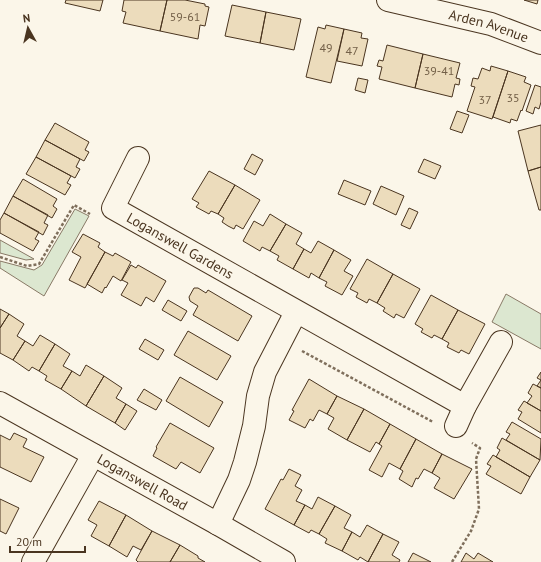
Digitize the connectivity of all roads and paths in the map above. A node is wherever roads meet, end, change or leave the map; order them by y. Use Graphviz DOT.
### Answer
graph roads {
  1 [pos="388,0"];
  2 [pos="541,43"];
  3 [pos="138,158"];
  4 [pos="113,208"];
  5 [pos="0,257"];
  6 [pos="296,312"];
  7 [pos="282,340"];
  8 [pos="501,342"];
  9 [pos="0,403"];
  10 [pos="465,406"];
  11 [pos="454,430"];
  12 [pos="93,455"];
  13 [pos="218,524"];
  14 [pos="33,562"];
  15 [pos="284,562"];
  16 [pos="452,562"];
  1 -- 2 [label="street, Arden Avenue"];
  3 -- 4 [label="street, Loganswell Gardens"];
  4 -- 5 [label="path"];
  4 -- 6 [label="street, Loganswell Gardens"];
  6 -- 7 [label="street"];
  6 -- 10 [label="street, Loganswell Gardens"];
  7 -- 11 [label="path"];
  7 -- 13 [label="street"];
  8 -- 10 [label="street"];
  9 -- 12 [label="street, Loganswell Road"];
  10 -- 11 [label="street"];
  11 -- 16 [label="path"];
  12 -- 13 [label="street, Loganswell Road"];
  12 -- 14 [label="street"];
  13 -- 15 [label="street, Loganswell Road"];
}
